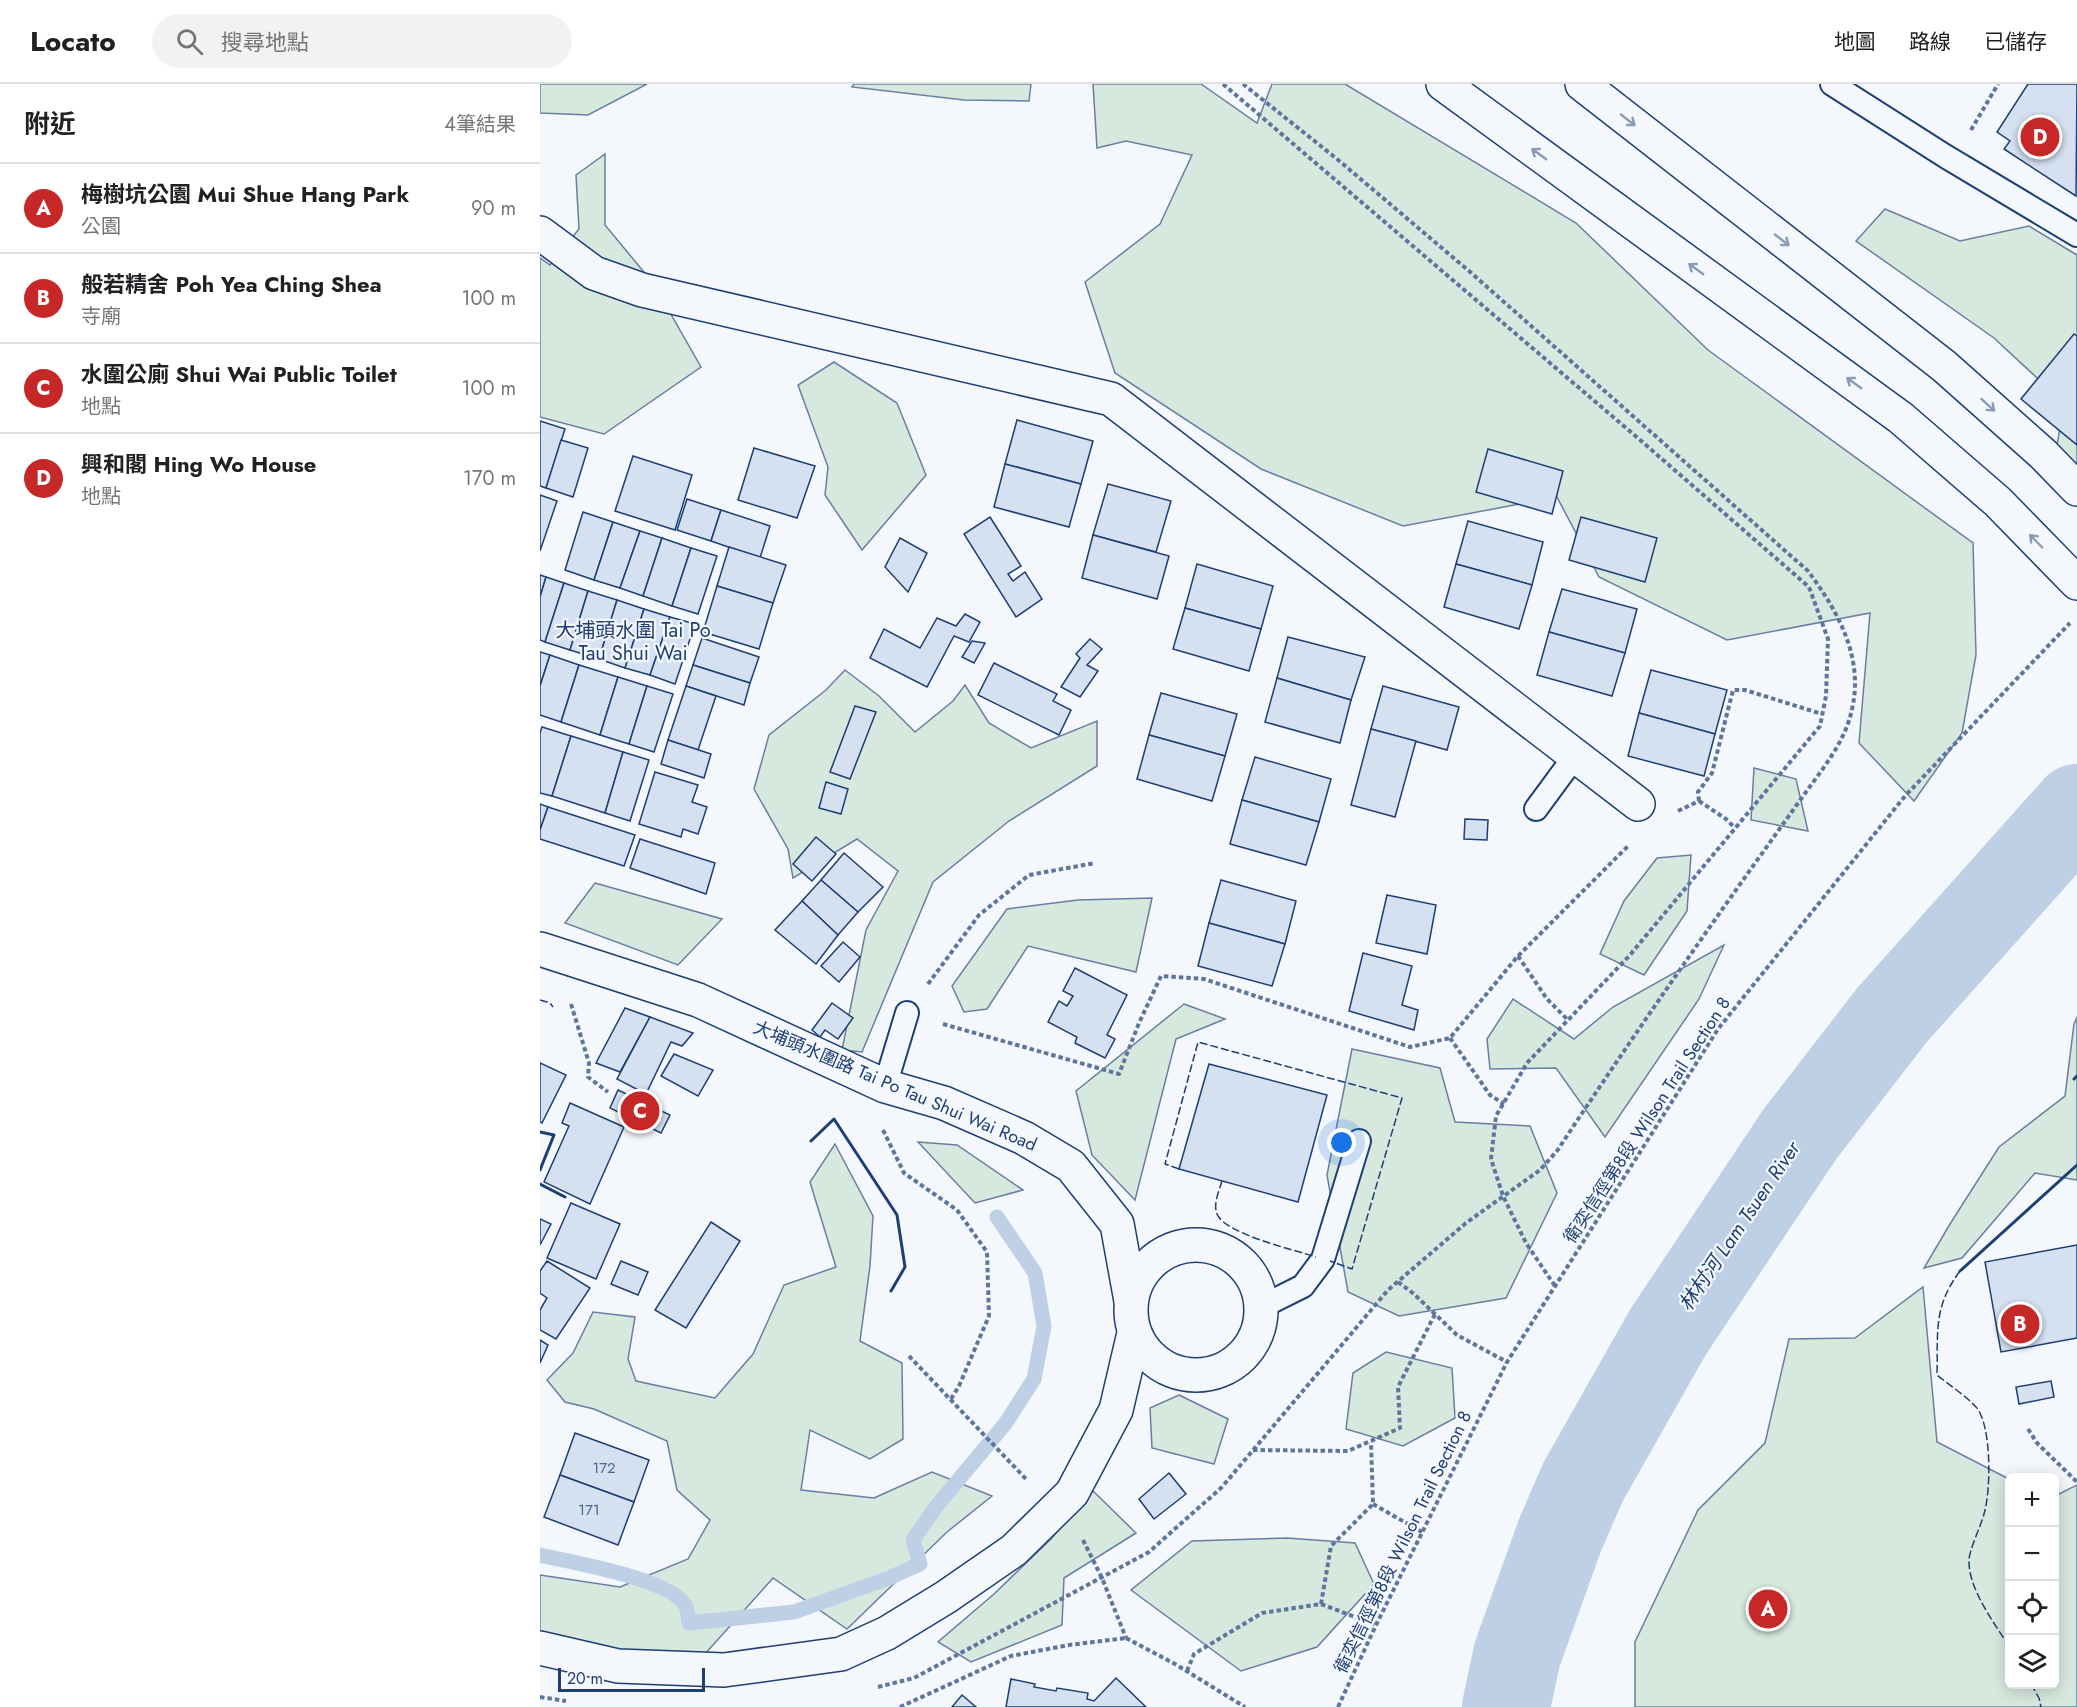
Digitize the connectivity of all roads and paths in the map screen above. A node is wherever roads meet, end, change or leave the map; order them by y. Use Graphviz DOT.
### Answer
graph roads {
  1 [pos="1223,84"];
  2 [pos="1443,84"];
  3 [pos="1582,84"];
  4 [pos="1832,84"];
  5 [pos="540,233"];
  6 [pos="2077,235"];
  7 [pos="2077,489"];
  8 [pos="2077,584"];
  9 [pos="2077,616"];
  10 [pos="1822,714"];
  11 [pos="1575,756"];
  12 [pos="1699,801"];
  13 [pos="1638,804"];
  14 [pos="1536,809"];
  15 [pos="1670,815"];
  16 [pos="1735,828"];
  17 [pos="1633,841"];
  18 [pos="1095,863"];
  19 [pos="540,949"];
  20 [pos="1518,956"];
  21 [pos="569,997"];
  22 [pos="907,1013"];
  23 [pos="1568,1020"];
  24 [pos="1450,1038"];
  25 [pos="885,1086"];
  26 [pos="609,1092"];
  27 [pos="1504,1104"];
  28 [pos="1359,1141"];
  29 [pos="1398,1282"];
  30 [pos="1555,1286"];
  31 [pos="1131,1301"];
  32 [pos="1261,1307"];
  33 [pos="1435,1314"];
  34 [pos="1134,1333"];
  35 [pos="909,1356"];
  36 [pos="1507,1362"];
  37 [pos="951,1399"];
  38 [pos="2028,1430"];
  39 [pos="1371,1442"];
  40 [pos="1253,1450"];
  41 [pos="1028,1482"];
  42 [pos="2077,1482"];
  43 [pos="1373,1504"];
  44 [pos="1422,1532"];
  45 [pos="1321,1604"];
  46 [pos="1376,1624"];
  47 [pos="1126,1638"];
  48 [pos="540,1648"];
  49 [pos="1188,1671"];
  50 [pos="870,1689"];
  51 [pos="900,1707"];
  52 [pos="1245,1707"];
  53 [pos="1338,1707"];
  1 -- 10 [label="path"];
  8 -- 2 [label="main road, one-way"];
  3 -- 7 [label="main road, one-way"];
  4 -- 6 [label="lane"];
  5 -- 11 [label="main road"];
  9 -- 30 [label="path, 衛奕信徑第8段 Wilson Trail Section 8"];
  10 -- 12 [label="path"];
  10 -- 16 [label="path"];
  11 -- 13 [label="main road"];
  11 -- 14 [label="lane"];
  12 -- 15 [label="path"];
  12 -- 16 [label="path"];
  16 -- 23 [label="path"];
  17 -- 20 [label="path"];
  18 -- 22 [label="path"];
  19 -- 25 [label="main road, 大埔頭水圍路 Tai Po Tau Shui Wai Road"];
  20 -- 23 [label="path"];
  20 -- 24 [label="path"];
  21 -- 26 [label="path"];
  22 -- 24 [label="path"];
  22 -- 25 [label="lane"];
  23 -- 27 [label="path"];
  24 -- 27 [label="path"];
  25 -- 31 [label="main road, 大埔頭水圍路 Tai Po Tau Shui Wai Road"];
  25 -- 37 [label="path"];
  27 -- 30 [label="path"];
  28 -- 32 [label="lane"];
  29 -- 33 [label="path"];
  30 -- 36 [label="path, 衛奕信徑第8段 Wilson Trail Section 8"];
  31 -- 32 [label="main road, 大埔頭水圍路 Tai Po Tau Shui Wai Road"];
  31 -- 34 [label="main road, 大埔頭水圍路 Tai Po Tau Shui Wai Road"];
  32 -- 34 [label="main road, 大埔頭水圍路 Tai Po Tau Shui Wai Road"];
  33 -- 36 [label="path"];
  33 -- 39 [label="path"];
  34 -- 48 [label="main road, 大埔頭水圍路 Tai Po Tau Shui Wai Road"];
  35 -- 37 [label="path"];
  36 -- 44 [label="path, 衛奕信徑第8段 Wilson Trail Section 8"];
  37 -- 41 [label="path"];
  38 -- 42 [label="path"];
  39 -- 40 [label="path"];
  39 -- 43 [label="path"];
  43 -- 44 [label="path"];
  43 -- 45 [label="path"];
  44 -- 46 [label="path, 衛奕信徑第8段 Wilson Trail Section 8"];
  45 -- 46 [label="path"];
  45 -- 49 [label="path"];
  46 -- 53 [label="path, 衛奕信徑第8段 Wilson Trail Section 8"];
  47 -- 49 [label="path"];
  47 -- 50 [label="path"];
  47 -- 51 [label="path"];
  49 -- 52 [label="path"];
}
